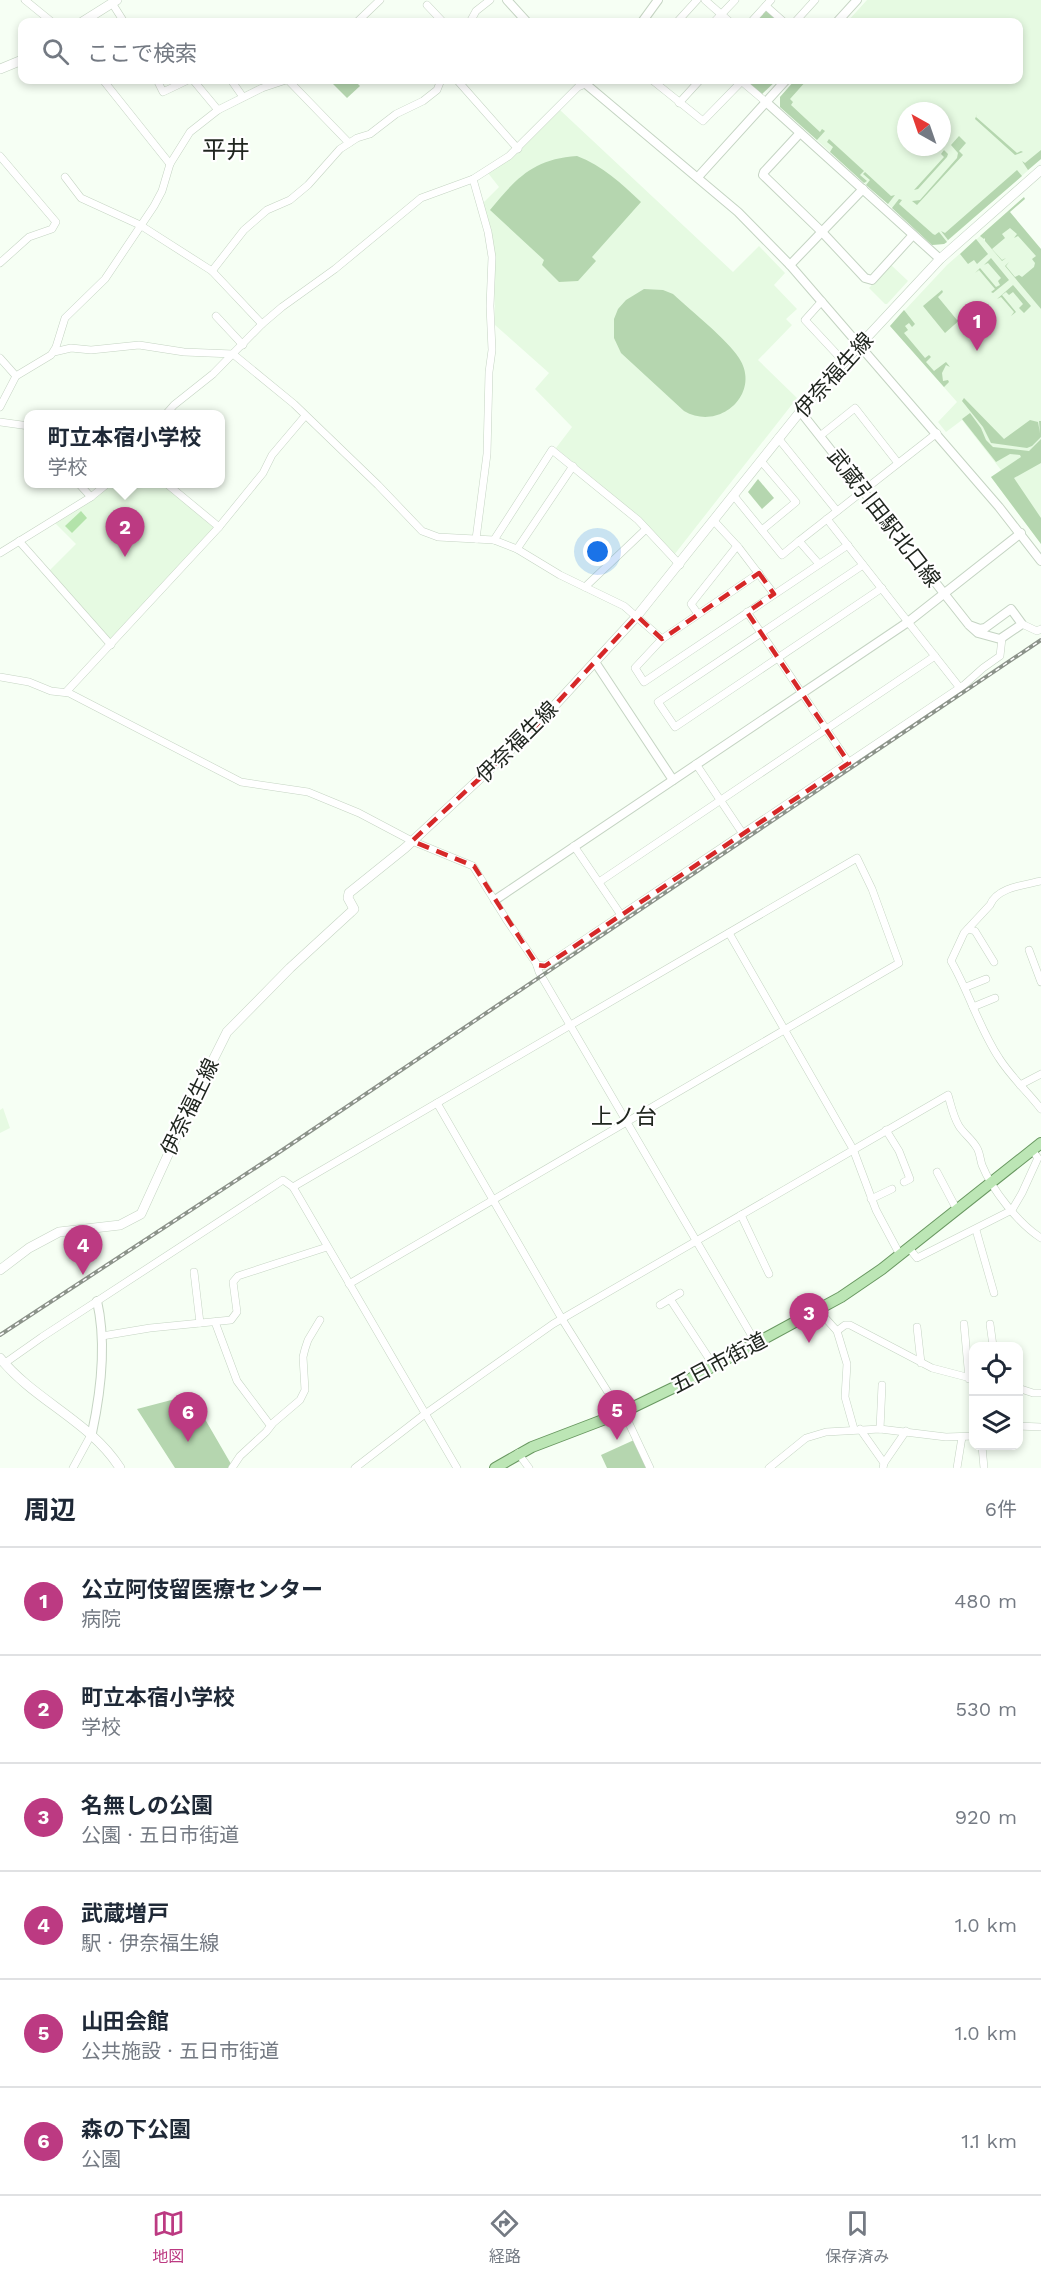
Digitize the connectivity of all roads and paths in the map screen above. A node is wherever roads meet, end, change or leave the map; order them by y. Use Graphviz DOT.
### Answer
graph roads {
  1 [pos="25,0"];
  2 [pos="380,0"];
  3 [pos="490,0"];
  4 [pos="507,0"];
  5 [pos="658,0"];
  6 [pos="697,0"];
  7 [pos="705,0"];
  8 [pos="735,0"];
  9 [pos="815,0"];
  10 [pos="858,0"];
  11 [pos="114,1"];
  12 [pos="769,3"];
  13 [pos="427,5"];
  14 [pos="722,14"];
  15 [pos="47,18"];
  16 [pos="88,18"];
  17 [pos="122,18"];
  18 [pos="361,18"];
  19 [pos="439,18"];
  20 [pos="472,18"];
  21 [pos="523,18"];
  22 [pos="645,18"];
  23 [pos="681,18"];
  24 [pos="718,18"];
  25 [pos="726,18"];
  26 [pos="755,18"];
  27 [pos="781,18"];
  28 [pos="799,18"];
  29 [pos="841,18"];
  30 [pos="18,62"];
  31 [pos="0,69"];
  32 [pos="106,84"];
  33 [pos="159,84"];
  34 [pos="180,84"];
  35 [pos="196,84"];
  36 [pos="234,84"];
  37 [pos="277,84"];
  38 [pos="291,84"];
  39 [pos="439,84"];
  40 [pos="461,84"];
  41 [pos="581,84"];
  42 [pos="585,84"];
  43 [pos="661,84"];
  44 [pos="696,84"];
  45 [pos="738,84"];
  46 [pos="746,84"];
  47 [pos="782,84"];
  48 [pos="243,97"];
  49 [pos="766,102"];
  50 [pos="679,103"];
  51 [pos="218,110"];
  52 [pos="800,133"];
  53 [pos="349,143"];
  54 [pos="518,149"];
  55 [pos="0,156"];
  56 [pos="170,164"];
  57 [pos="1041,170"];
  58 [pos="66,177"];
  59 [pos="698,177"];
  60 [pos="473,179"];
  61 [pos="863,189"];
  62 [pos="140,225"];
  63 [pos="822,232"];
  64 [pos="913,235"];
  65 [pos="940,259"];
  66 [pos="0,263"];
  67 [pos="790,265"];
  68 [pos="212,271"];
  69 [pos="822,302"];
  70 [pos="216,316"];
  71 [pos="262,324"];
  72 [pos="243,345"];
  73 [pos="861,345"];
  74 [pos="54,352"];
  75 [pos="233,354"];
  76 [pos="0,358"];
  77 [pos="844,363"];
  78 [pos="16,376"];
  79 [pos="0,407"];
  80 [pos="170,410"];
  81 [pos="800,411"];
  82 [pos="305,416"];
  83 [pos="0,422"];
  84 [pos="24,425"];
  85 [pos="937,433"];
  86 [pos="820,436"];
  87 [pos="778,438"];
  88 [pos="761,461"];
  89 [pos="898,463"];
  90 [pos="573,466"];
  91 [pos="83,488"];
  92 [pos="101,488"];
  93 [pos="173,488"];
  94 [pos="863,491"];
  95 [pos="734,496"];
  96 [pos="91,497"];
  97 [pos="837,511"];
  98 [pos="827,519"];
  99 [pos="714,521"];
  100 [pos="219,527"];
  101 [pos="646,528"];
  102 [pos="762,530"];
  103 [pos="1021,533"];
  104 [pos="477,539"];
  105 [pos="494,540"];
  106 [pos="19,541"];
  107 [pos="800,541"];
  108 [pos="848,545"];
  109 [pos="737,546"];
  110 [pos="517,549"];
  111 [pos="0,553"];
  112 [pos="1041,561"];
  113 [pos="819,564"];
  114 [pos="680,565"];
  115 [pos="863,565"];
  116 [pos="759,573"];
  117 [pos="585,587"];
  118 [pos="882,588"];
  119 [pos="774,594"];
  120 [pos="944,594"];
  121 [pos="747,612"];
  122 [pos="698,614"];
  123 [pos="637,616"];
  124 [pos="908,622"];
  125 [pos="1022,624"];
  126 [pos="969,625"];
  127 [pos="1041,629"];
  128 [pos="762,633"];
  129 [pos="1002,638"];
  130 [pos="662,639"];
  131 [pos="111,645"];
  132 [pos="935,656"];
  133 [pos="778,658"];
  134 [pos="595,662"];
  135 [pos="0,677"];
  136 [pos="960,688"];
  137 [pos="66,692"];
  138 [pos="802,693"];
  139 [pos="826,729"];
  140 [pos="849,763"];
  141 [pos="696,764"];
  142 [pos="673,780"];
  143 [pos="720,800"];
  144 [pos="743,834"];
  145 [pos="412,841"];
  146 [pos="574,846"];
  147 [pos="1041,881"];
  148 [pos="599,882"];
  149 [pos="495,900"];
  150 [pos="621,915"];
  151 [pos="968,929"];
  152 [pos="729,933"];
  153 [pos="1029,950"];
  154 [pos="994,962"];
  155 [pos="537,965"];
  156 [pos="986,979"];
  157 [pos="1041,982"];
  158 [pos="966,987"];
  159 [pos="995,998"];
  160 [pos="974,1007"];
  161 [pos="570,1025"];
  162 [pos="785,1030"];
  163 [pos="1041,1074"];
  164 [pos="1020,1085"];
  165 [pos="437,1103"];
  166 [pos="1041,1109"];
  167 [pos="627,1122"];
  168 [pos="886,1130"];
  169 [pos="1041,1143"];
  170 [pos="853,1149"];
  171 [pos="1032,1150"];
  172 [pos="937,1172"];
  173 [pos="904,1182"];
  174 [pos="992,1182"];
  175 [pos="293,1187"];
  176 [pos="892,1189"];
  177 [pos="871,1199"];
  178 [pos="493,1201"];
  179 [pos="957,1210"];
  180 [pos="1012,1210"];
  181 [pos="741,1215"];
  182 [pos="976,1230"];
  183 [pos="1041,1238"];
  184 [pos="697,1241"];
  185 [pos="327,1247"];
  186 [pos="905,1252"];
  187 [pos="0,1270"];
  188 [pos="194,1272"];
  189 [pos="769,1274"];
  190 [pos="349,1284"];
  191 [pos="680,1293"];
  192 [pos="994,1293"];
  193 [pos="670,1299"];
  194 [pos="97,1301"];
  195 [pos="660,1305"];
  196 [pos="818,1310"];
  197 [pos="562,1319"];
  198 [pos="320,1320"];
  199 [pos="215,1322"];
  200 [pos="200,1323"];
  201 [pos="964,1324"];
  202 [pos="990,1324"];
  203 [pos="917,1327"];
  204 [pos="837,1331"];
  205 [pos="102,1336"];
  206 [pos="992,1342"];
  207 [pos="756,1343"];
  208 [pos="2,1361"];
  209 [pos="921,1363"];
  210 [pos="969,1363"];
  211 [pos="714,1366"];
  212 [pos="969,1378"];
  213 [pos="882,1385"];
  214 [pos="1023,1390"];
  215 [pos="1041,1393"];
  216 [pos="621,1413"];
  217 [pos="425,1414"];
  218 [pos="270,1425"];
  219 [pos="1023,1426"];
  220 [pos="1041,1427"];
  221 [pos="857,1429"];
  222 [pos="880,1429"];
  223 [pos="906,1431"];
  224 [pos="92,1433"];
  225 [pos="969,1436"];
  226 [pos="962,1437"];
  227 [pos="982,1450"];
  228 [pos="519,1453"];
  229 [pos="884,1465"];
  230 [pos="73,1468"];
  231 [pos="120,1468"];
  232 [pos="232,1468"];
  233 [pos="355,1468"];
  234 [pos="457,1468"];
  235 [pos="495,1468"];
  236 [pos="529,1468"];
  237 [pos="650,1468"];
  238 [pos="769,1468"];
  239 [pos="957,1468"];
  240 [pos="984,1468"];
  1 -- 15 [label="street"];
  2 -- 18 [label="street"];
  3 -- 20 [label="street"];
  4 -- 21 [label="street"];
  5 -- 22 [label="street"];
  6 -- 23 [label="street"];
  7 -- 14 [label="street"];
  8 -- 14 [label="street"];
  9 -- 28 [label="street"];
  10 -- 29 [label="street"];
  11 -- 16 [label="main road"];
  11 -- 17 [label="street"];
  12 -- 26 [label="street"];
  12 -- 27 [label="street"];
  13 -- 19 [label="street"];
  14 -- 24 [label="street"];
  14 -- 25 [label="street"];
  30 -- 31 [label="main road"];
  32 -- 56 [label="street"];
  33 -- 34 [label="street"];
  35 -- 51 [label="street"];
  36 -- 48 [label="street"];
  37 -- 48 [label="street"];
  38 -- 53 [label="street"];
  39 -- 53 [label="street"];
  40 -- 54 [label="street"];
  41 -- 54 [label="street"];
  42 -- 59 [label="street"];
  43 -- 50 [label="street"];
  44 -- 50 [label="street"];
  45 -- 50 [label="street"];
  46 -- 49 [label="street"];
  47 -- 49 [label="street"];
  48 -- 51 [label="street"];
  49 -- 52 [label="street"];
  49 -- 59 [label="street"];
  51 -- 56 [label="street"];
  52 -- 61 [label="street"];
  52 -- 63 [label="street"];
  53 -- 68 [label="street"];
  54 -- 60 [label="street"];
  55 -- 66 [label="street"];
  56 -- 62 [label="street"];
  57 -- 65 [label="main road, 伊奈福生線"];
  58 -- 62 [label="street"];
  59 -- 67 [label="street"];
  60 -- 71 [label="street"];
  60 -- 104 [label="street"];
  61 -- 63 [label="street"];
  61 -- 64 [label="street"];
  62 -- 68 [label="street"];
  62 -- 74 [label="street"];
  63 -- 64 [label="street"];
  63 -- 67 [label="street"];
  64 -- 65 [label="street"];
  65 -- 73 [label="main road, 伊奈福生線"];
  67 -- 69 [label="street"];
  68 -- 71 [label="street"];
  69 -- 73 [label="street"];
  69 -- 77 [label="street"];
  70 -- 72 [label="street"];
  71 -- 72 [label="street"];
  72 -- 75 [label="street"];
  73 -- 77 [label="main road, 伊奈福生線"];
  73 -- 85 [label="street"];
  74 -- 75 [label="street"];
  74 -- 78 [label="street"];
  75 -- 80 [label="street"];
  75 -- 82 [label="street"];
  76 -- 78 [label="street"];
  77 -- 81 [label="main road, 伊奈福生線"];
  78 -- 79 [label="street"];
  81 -- 86 [label="street, 武蔵引田駅北口線"];
  81 -- 87 [label="main road, 伊奈福生線"];
  82 -- 100 [label="street"];
  82 -- 104 [label="street"];
  83 -- 84 [label="street"];
  85 -- 89 [label="street"];
  85 -- 103 [label="street"];
  86 -- 89 [label="street"];
  86 -- 94 [label="street, 武蔵引田駅北口線"];
  87 -- 88 [label="main road, 伊奈福生線"];
  87 -- 97 [label="street"];
  88 -- 95 [label="main road, 伊奈福生線"];
  88 -- 102 [label="street"];
  89 -- 94 [label="street"];
  90 -- 101 [label="street"];
  90 -- 105 [label="street"];
  90 -- 110 [label="street"];
  91 -- 96 [label="street"];
  92 -- 96 [label="street"];
  93 -- 100 [label="street"];
  94 -- 97 [label="street"];
  94 -- 120 [label="street, 武蔵引田駅北口線"];
  95 -- 99 [label="main road, 伊奈福生線"];
  95 -- 102 [label="street"];
  96 -- 106 [label="street"];
  97 -- 98 [label="street"];
  98 -- 107 [label="street"];
  98 -- 108 [label="street"];
  99 -- 109 [label="street"];
  99 -- 114 [label="main road, 伊奈福生線"];
  100 -- 131 [label="street"];
  101 -- 114 [label="street"];
  101 -- 117 [label="street"];
  102 -- 107 [label="street"];
  103 -- 112 [label="street"];
  103 -- 120 [label="street"];
  104 -- 105 [label="street"];
  105 -- 110 [label="street"];
  106 -- 111 [label="street"];
  106 -- 131 [label="street"];
  107 -- 113 [label="street"];
  108 -- 113 [label="street"];
  108 -- 115 [label="street"];
  109 -- 116 [label="street"];
  109 -- 122 [label="street"];
  110 -- 117 [label="street"];
  113 -- 119 [label="street"];
  114 -- 123 [label="main road, 伊奈福生線"];
  115 -- 118 [label="street"];
  115 -- 128 [label="street"];
  116 -- 119 [label="street"];
  116 -- 122 [label="street"];
  117 -- 123 [label="street"];
  118 -- 124 [label="street"];
  118 -- 133 [label="street"];
  119 -- 121 [label="street"];
  120 -- 124 [label="street"];
  120 -- 126 [label="street, 武蔵引田駅北口線"];
  121 -- 128 [label="street"];
  121 -- 130 [label="street"];
  122 -- 130 [label="street"];
  123 -- 130 [label="street"];
  123 -- 134 [label="main road, 伊奈福生線"];
  124 -- 132 [label="street"];
  124 -- 138 [label="street"];
  125 -- 126 [label="street"];
  125 -- 127 [label="street"];
  125 -- 129 [label="street"];
  126 -- 129 [label="street"];
  128 -- 133 [label="street"];
  128 -- 133 [label="street"];
  129 -- 136 [label="street"];
  131 -- 137 [label="street"];
  132 -- 136 [label="street"];
  132 -- 139 [label="street"];
  133 -- 138 [label="street"];
  134 -- 142 [label="street"];
  134 -- 145 [label="main road, 伊奈福生線"];
  135 -- 137 [label="street"];
  136 -- 140 [label="street"];
  137 -- 145 [label="street"];
  138 -- 139 [label="street"];
  138 -- 141 [label="street"];
  139 -- 140 [label="street"];
  139 -- 143 [label="street"];
  140 -- 144 [label="street"];
  141 -- 142 [label="street"];
  141 -- 143 [label="street"];
  142 -- 146 [label="street"];
  143 -- 144 [label="street"];
  143 -- 148 [label="street"];
  144 -- 150 [label="street"];
  145 -- 149 [label="street"];
  145 -- 187 [label="main road, 伊奈福生線"];
  146 -- 148 [label="street"];
  146 -- 149 [label="street"];
  147 -- 151 [label="street"];
  148 -- 150 [label="street"];
  149 -- 155 [label="street"];
  150 -- 155 [label="street"];
  151 -- 154 [label="street"];
  151 -- 158 [label="street"];
  152 -- 161 [label="street"];
  152 -- 162 [label="street"];
  152 -- 162 [label="street"];
  153 -- 157 [label="street"];
  155 -- 161 [label="street"];
  156 -- 158 [label="street"];
  158 -- 160 [label="street"];
  159 -- 160 [label="street"];
  160 -- 164 [label="street"];
  161 -- 165 [label="street"];
  161 -- 167 [label="street"];
  162 -- 167 [label="street"];
  162 -- 170 [label="street"];
  163 -- 164 [label="street"];
  164 -- 166 [label="street"];
  165 -- 175 [label="street"];
  165 -- 178 [label="street"];
  167 -- 178 [label="street"];
  167 -- 184 [label="street"];
  168 -- 170 [label="street"];
  168 -- 173 [label="street"];
  168 -- 174 [label="street"];
  169 -- 171 [label="main road, 五日市街道"];
  170 -- 177 [label="street"];
  170 -- 181 [label="street"];
  171 -- 174 [label="main road, 五日市街道"];
  171 -- 180 [label="street"];
  172 -- 179 [label="street"];
  174 -- 179 [label="main road, 五日市街道"];
  174 -- 180 [label="street"];
  175 -- 185 [label="street"];
  175 -- 194 [label="street"];
  176 -- 177 [label="street"];
  177 -- 186 [label="street"];
  178 -- 190 [label="street"];
  178 -- 197 [label="street"];
  179 -- 186 [label="main road, 五日市街道"];
  180 -- 182 [label="street"];
  180 -- 183 [label="street"];
  181 -- 184 [label="street"];
  181 -- 189 [label="street"];
  182 -- 186 [label="street"];
  182 -- 192 [label="street"];
  184 -- 197 [label="street"];
  184 -- 207 [label="street"];
  185 -- 190 [label="street"];
  185 -- 199 [label="street"];
  186 -- 196 [label="main road, 五日市街道"];
  188 -- 200 [label="street"];
  190 -- 217 [label="street"];
  191 -- 193 [label="street"];
  193 -- 195 [label="street"];
  193 -- 211 [label="street"];
  194 -- 205 [label="street"];
  194 -- 208 [label="street"];
  196 -- 204 [label="street"];
  196 -- 207 [label="main road, 五日市街道"];
  197 -- 216 [label="street"];
  197 -- 217 [label="street"];
  198 -- 218 [label="street"];
  199 -- 200 [label="street"];
  199 -- 218 [label="street"];
  200 -- 205 [label="street"];
  201 -- 210 [label="street"];
  202 -- 206 [label="street"];
  203 -- 209 [label="street"];
  204 -- 209 [label="street"];
  204 -- 221 [label="street"];
  205 -- 224 [label="street"];
  207 -- 211 [label="main road, 五日市街道"];
  208 -- 224 [label="main road"];
  209 -- 212 [label="street"];
  211 -- 216 [label="main road, 五日市街道"];
  213 -- 222 [label="street"];
  214 -- 215 [label="street"];
  216 -- 228 [label="main road, 五日市街道"];
  216 -- 237 [label="street"];
  217 -- 233 [label="street"];
  217 -- 234 [label="street"];
  218 -- 232 [label="street"];
  219 -- 220 [label="street"];
  221 -- 222 [label="street"];
  221 -- 229 [label="street"];
  221 -- 238 [label="street"];
  222 -- 223 [label="street"];
  223 -- 226 [label="street"];
  223 -- 229 [label="street"];
  224 -- 230 [label="street"];
  224 -- 231 [label="main road"];
  225 -- 226 [label="street"];
  226 -- 239 [label="street"];
  227 -- 240 [label="street"];
  228 -- 235 [label="main road, 五日市街道"];
  228 -- 236 [label="street"];
}
